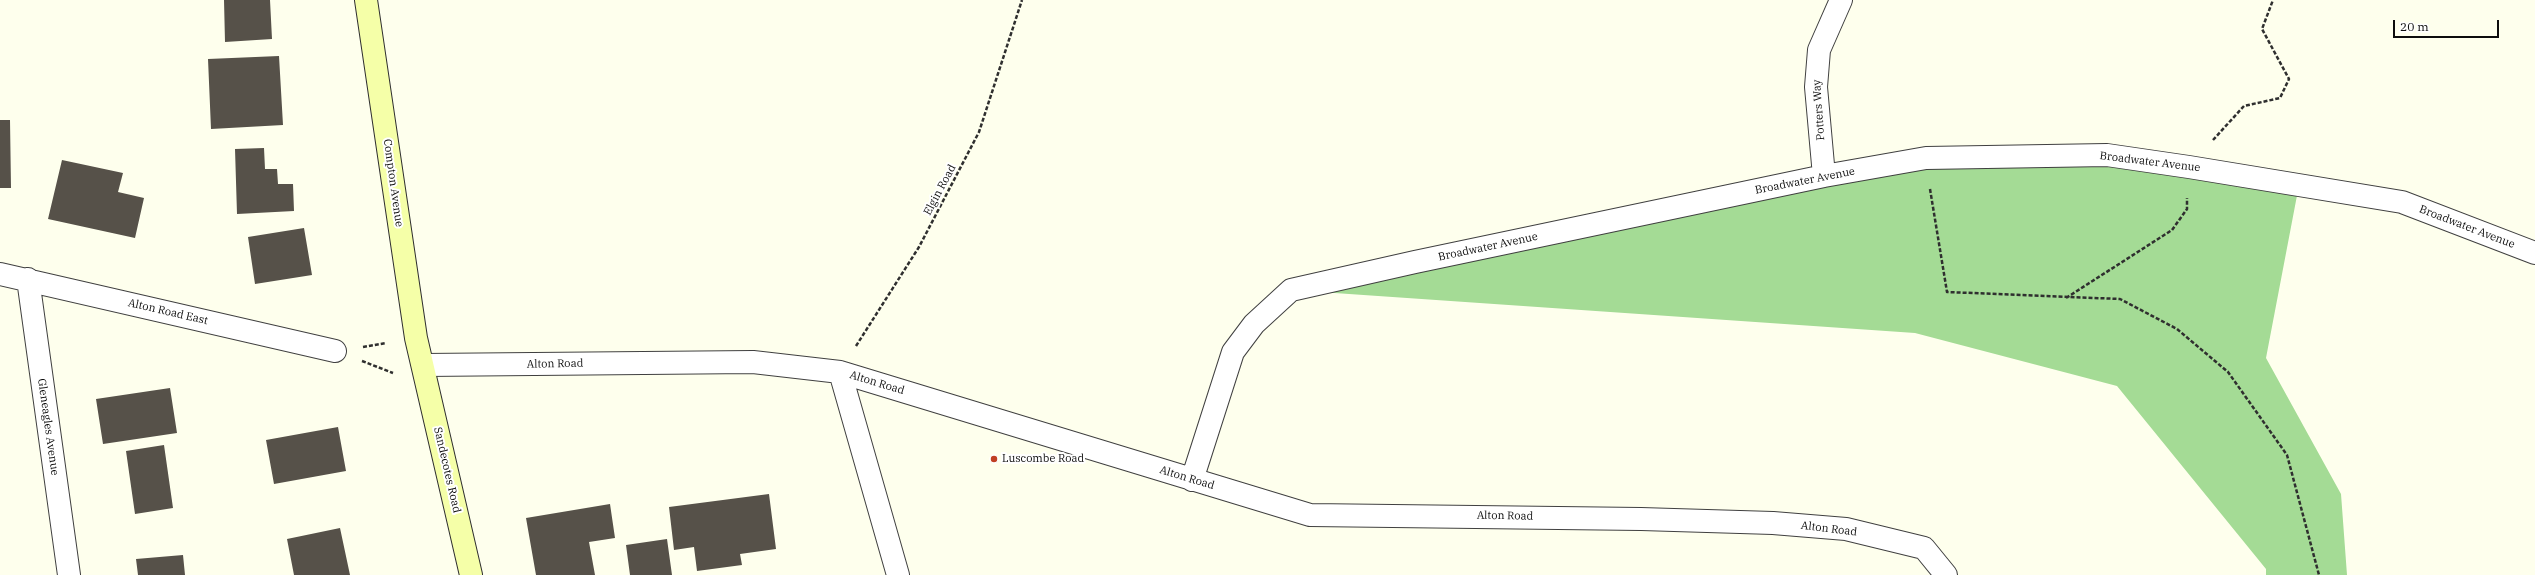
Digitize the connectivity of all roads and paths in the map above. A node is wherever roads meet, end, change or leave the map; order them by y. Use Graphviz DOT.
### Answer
graph roads {
  1 [pos="366,0"];
  2 [pos="1022,0"];
  3 [pos="1841,0"];
  4 [pos="1926,158"];
  5 [pos="1824,176"];
  6 [pos="2535,253"];
  7 [pos="0,274"];
  8 [pos="28,279"];
  9 [pos="416,338"];
  10 [pos="335,351"];
  11 [pos="424,365"];
  12 [pos="840,372"];
  13 [pos="429,387"];
  14 [pos="1192,480"];
  15 [pos="69,575"];
  16 [pos="471,575"];
  17 [pos="898,575"];
  18 [pos="1946,575"];
  19 [pos="2319,575"];
  1 -- 9 [label="street, Compton Avenue"];
  2 -- 12 [label="path, Elgin Road"];
  3 -- 5 [label="street, Potters Way"];
  4 -- 5 [label="street, Broadwater Avenue"];
  4 -- 6 [label="street, Broadwater Avenue"];
  4 -- 19 [label="path"];
  5 -- 14 [label="street, Broadwater Avenue"];
  7 -- 8 [label="street, Alton Road East"];
  8 -- 10 [label="street, Alton Road East"];
  8 -- 15 [label="street, Gleneagles Avenue"];
  9 -- 10 [label="path"];
  9 -- 11 [label="street, Compton Avenue"];
  10 -- 13 [label="path"];
  11 -- 12 [label="street, Alton Road"];
  11 -- 13 [label="street, Sandecotes Road"];
  12 -- 14 [label="street, Alton Road"];
  12 -- 17 [label="street"];
  13 -- 16 [label="street, Sandecotes Road"];
  14 -- 18 [label="street, Alton Road"];
}
